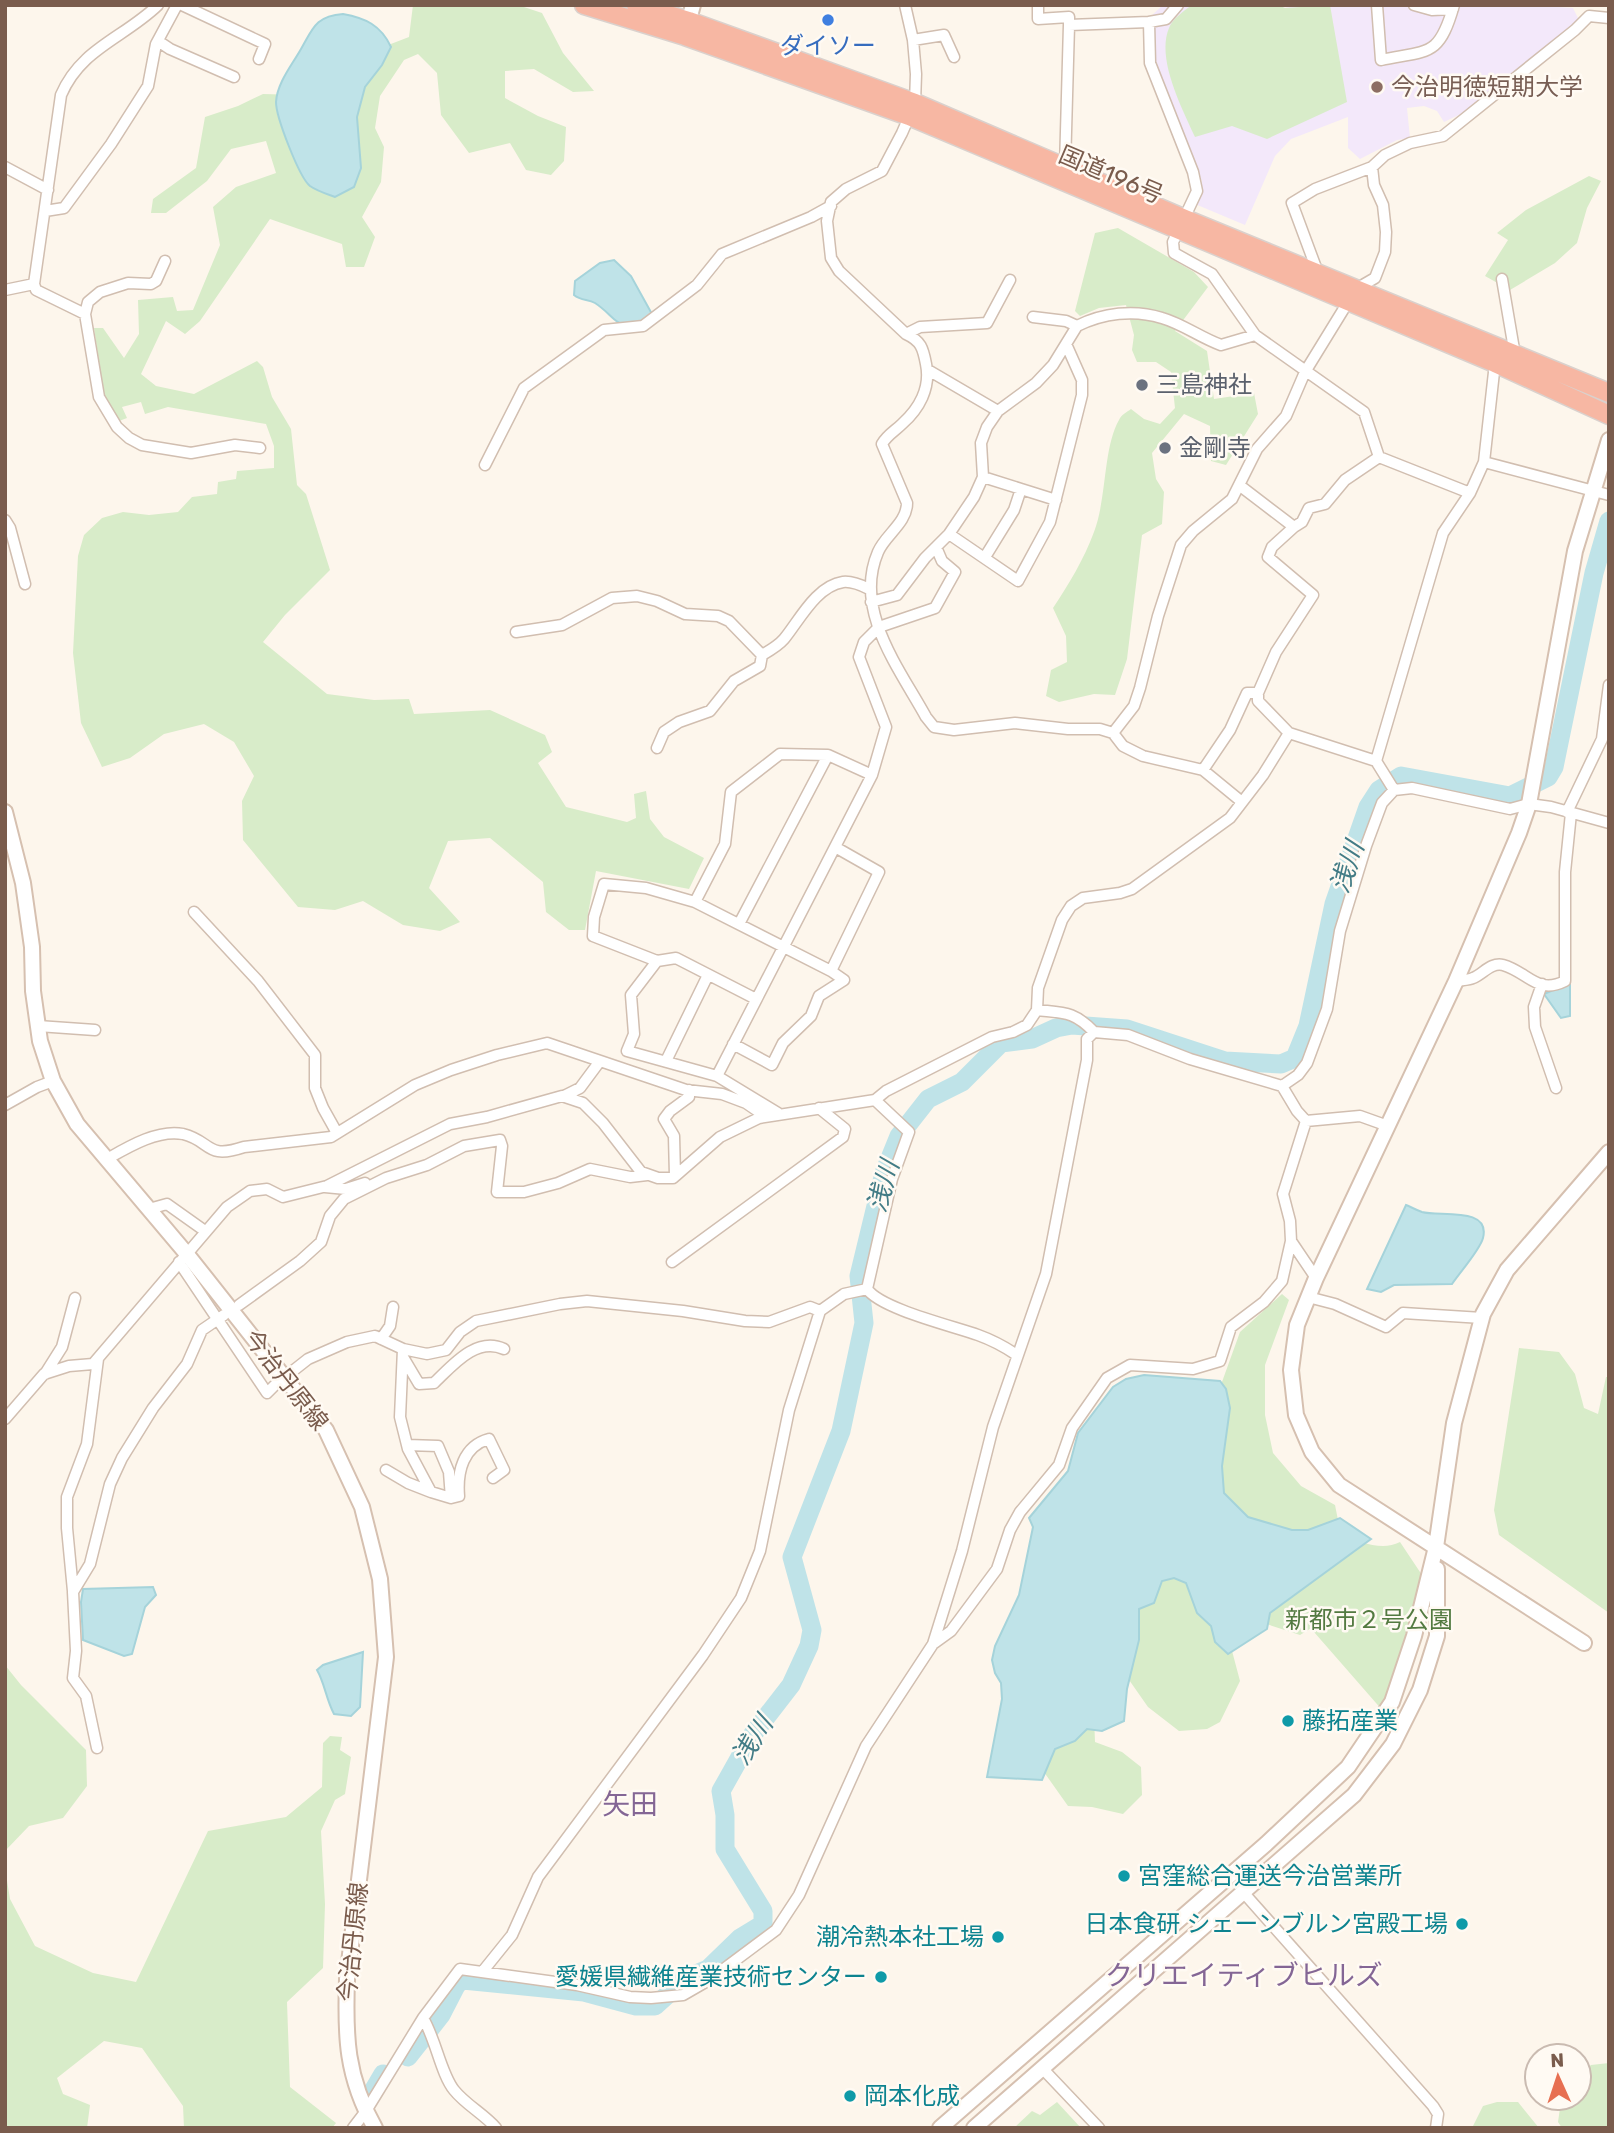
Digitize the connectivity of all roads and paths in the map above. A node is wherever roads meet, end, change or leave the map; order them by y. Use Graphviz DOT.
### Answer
graph roads {
  1 [pos="158,5"];
  2 [pos="179,5"];
  3 [pos="584,5"];
  4 [pos="636,5"];
  5 [pos="905,5"];
  6 [pos="1038,5"];
  7 [pos="1178,5"];
  8 [pos="1377,5"];
  9 [pos="1414,5"];
  10 [pos="1454,7"];
  11 [pos="1609,18"];
  12 [pos="689,21"];
  13 [pos="1149,22"];
  14 [pos="1069,25"];
  15 [pos="913,40"];
  16 [pos="158,41"];
  17 [pos="954,57"];
  18 [pos="259,59"];
  19 [pos="234,77"];
  20 [pos="912,110"];
  21 [pos="5,167"];
  22 [pos="1065,167"];
  23 [pos="1372,167"];
  24 [pos="48,190"];
  25 [pos="831,206"];
  26 [pos="45,211"];
  27 [pos="1182,224"];
  28 [pos="165,261"];
  29 [pos="1318,273"];
  30 [pos="1502,279"];
  31 [pos="1010,280"];
  32 [pos="34,284"];
  33 [pos="5,290"];
  34 [pos="1352,295"];
  35 [pos="85,314"];
  36 [pos="1033,317"];
  37 [pos="1077,326"];
  38 [pos="906,334"];
  39 [pos="1255,335"];
  40 [pos="1066,344"];
  41 [pos="1515,355"];
  42 [pos="1494,363"];
  43 [pos="928,370"];
  44 [pos="1305,372"];
  45 [pos="1609,394"];
  46 [pos="998,411"];
  47 [pos="1609,415"];
  48 [pos="1609,440"];
  49 [pos="260,449"];
  50 [pos="1379,457"];
  51 [pos="1484,462"];
  52 [pos="485,466"];
  53 [pos="984,477"];
  54 [pos="1239,485"];
  55 [pos="1021,489"];
  56 [pos="1592,490"];
  57 [pos="1471,493"];
  58 [pos="1609,495"];
  59 [pos="1056,500"];
  60 [pos="5,520"];
  61 [pos="1294,527"];
  62 [pos="949,534"];
  63 [pos="936,547"];
  64 [pos="985,557"];
  65 [pos="25,584"];
  66 [pos="869,589"];
  67 [pos="871,602"];
  68 [pos="879,627"];
  69 [pos="516,632"];
  70 [pos="762,655"];
  71 [pos="1609,685"];
  72 [pos="1258,693"];
  73 [pos="1114,733"];
  74 [pos="1289,733"];
  75 [pos="657,748"];
  76 [pos="828,755"];
  77 [pos="1376,761"];
  78 [pos="1203,770"];
  79 [pos="872,775"];
  80 [pos="1394,790"];
  81 [pos="1242,802"];
  82 [pos="1528,804"];
  83 [pos="5,812"];
  84 [pos="1569,813"];
  85 [pos="1609,823"];
  86 [pos="835,847"];
  87 [pos="695,902"];
  88 [pos="194,912"];
  89 [pos="739,924"];
  90 [pos="784,946"];
  91 [pos="657,961"];
  92 [pos="831,971"];
  93 [pos="708,975"];
  94 [pos="1457,981"];
  95 [pos="1542,984"];
  96 [pos="756,999"];
  97 [pos="1037,1010"];
  98 [pos="38,1026"];
  99 [pos="95,1030"];
  100 [pos="1094,1031"];
  101 [pos="733,1044"];
  102 [pos="600,1061"];
  103 [pos="666,1061"];
  104 [pos="717,1076"];
  105 [pos="53,1082"];
  106 [pos="1282,1086"];
  107 [pos="1556,1088"];
  108 [pos="689,1090"];
  109 [pos="564,1096"];
  110 [pos="875,1100"];
  111 [pos="5,1105"];
  112 [pos="818,1108"];
  113 [pos="779,1113"];
  114 [pos="765,1116"];
  115 [pos="1306,1121"];
  116 [pos="1388,1126"];
  117 [pos="337,1133"];
  118 [pos="1609,1152"];
  119 [pos="107,1159"];
  120 [pos="1609,1165"];
  121 [pos="648,1174"];
  122 [pos="675,1176"];
  123 [pos="386,1178"];
  124 [pos="321,1187"];
  125 [pos="1563,1206"];
  126 [pos="149,1209"];
  127 [pos="205,1231"];
  128 [pos="1291,1241"];
  129 [pos="183,1258"];
  130 [pos="672,1262"];
  131 [pos="1315,1278"];
  132 [pos="867,1289"];
  133 [pos="1308,1297"];
  134 [pos="75,1298"];
  135 [pos="239,1306"];
  136 [pos="393,1307"];
  137 [pos="820,1311"];
  138 [pos="220,1317"];
  139 [pos="1482,1318"];
  140 [pos="381,1339"];
  141 [pos="504,1349"];
  142 [pos="403,1352"];
  143 [pos="1017,1355"];
  144 [pos="98,1359"];
  145 [pos="294,1370"];
  146 [pos="44,1374"];
  147 [pos="276,1384"];
  148 [pos="5,1419"];
  149 [pos="407,1444"];
  150 [pos="386,1469"];
  151 [pos="493,1478"];
  152 [pos="431,1492"];
  153 [pos="451,1498"];
  154 [pos="1436,1547"];
  155 [pos="73,1592"];
  156 [pos="1584,1643"];
  157 [pos="933,1644"];
  158 [pos="97,1748"];
  159 [pos="1243,1892"];
  160 [pos="483,1971"];
  161 [pos="424,2018"];
  162 [pos="1042,2067"];
  163 [pos="366,2112"];
  164 [pos="353,2128"];
  165 [pos="375,2128"];
  166 [pos="496,2128"];
  167 [pos="940,2128"];
  168 [pos="974,2128"];
  169 [pos="1099,2128"];
  170 [pos="1436,2128"];
  1 -- 24 [label="street"];
  2 -- 16 [label="street"];
  2 -- 18 [label="street"];
  3 -- 12 [label="highway, 国道196号"];
  4 -- 12 [label="highway, 国道196号"];
  5 -- 15 [label="street"];
  6 -- 14 [label="street"];
  7 -- 13 [label="street"];
  8 -- 10 [label="street"];
  9 -- 10 [label="street"];
  11 -- 23 [label="street"];
  12 -- 20 [label="highway, 国道196号"];
  13 -- 14 [label="street"];
  13 -- 27 [label="street"];
  14 -- 22 [label="street"];
  15 -- 17 [label="street"];
  15 -- 20 [label="street"];
  16 -- 19 [label="street"];
  16 -- 26 [label="street"];
  20 -- 22 [label="highway, 国道196号"];
  20 -- 25 [label="street"];
  20 -- 27 [label="highway, 国道196号"];
  21 -- 24 [label="street"];
  22 -- 27 [label="highway, 国道196号"];
  23 -- 29 [label="street"];
  23 -- 34 [label="street"];
  24 -- 26 [label="street"];
  25 -- 38 [label="street"];
  25 -- 52 [label="street"];
  26 -- 32 [label="street"];
  27 -- 29 [label="highway, 国道196号"];
  27 -- 34 [label="highway, 国道196号"];
  27 -- 39 [label="street"];
  28 -- 35 [label="street"];
  29 -- 34 [label="highway, 国道196号"];
  30 -- 41 [label="street"];
  31 -- 38 [label="street"];
  32 -- 33 [label="street"];
  32 -- 35 [label="street"];
  34 -- 41 [label="highway, 国道196号"];
  34 -- 42 [label="highway, 国道196号"];
  34 -- 44 [label="street"];
  35 -- 49 [label="street"];
  36 -- 37 [label="street"];
  37 -- 39 [label="street"];
  37 -- 40 [label="street"];
  38 -- 43 [label="street"];
  39 -- 44 [label="street"];
  40 -- 46 [label="street"];
  40 -- 59 [label="street"];
  41 -- 45 [label="highway, 国道196号"];
  42 -- 47 [label="highway, 国道196号"];
  42 -- 51 [label="street"];
  43 -- 46 [label="street"];
  43 -- 66 [label="street"];
  44 -- 50 [label="street"];
  44 -- 54 [label="street"];
  46 -- 53 [label="street"];
  48 -- 56 [label="street"];
  50 -- 57 [label="street"];
  50 -- 61 [label="street"];
  51 -- 56 [label="street"];
  51 -- 57 [label="street"];
  53 -- 55 [label="street"];
  53 -- 62 [label="street"];
  54 -- 61 [label="street"];
  54 -- 73 [label="street"];
  55 -- 59 [label="street"];
  55 -- 64 [label="street"];
  56 -- 58 [label="street"];
  56 -- 82 [label="street"];
  57 -- 77 [label="street"];
  59 -- 64 [label="street"];
  60 -- 65 [label="street"];
  61 -- 72 [label="street"];
  62 -- 63 [label="street"];
  62 -- 64 [label="street"];
  63 -- 67 [label="street"];
  63 -- 68 [label="street"];
  66 -- 67 [label="street"];
  66 -- 70 [label="street"];
  67 -- 68 [label="street"];
  68 -- 73 [label="street"];
  68 -- 79 [label="street"];
  69 -- 70 [label="street"];
  70 -- 75 [label="street"];
  71 -- 84 [label="street"];
  72 -- 74 [label="street"];
  72 -- 78 [label="street"];
  73 -- 78 [label="street"];
  74 -- 77 [label="street"];
  74 -- 81 [label="street"];
  76 -- 79 [label="street"];
  76 -- 87 [label="street"];
  76 -- 89 [label="street"];
  77 -- 80 [label="street"];
  78 -- 81 [label="street"];
  79 -- 86 [label="street"];
  80 -- 82 [label="street"];
  80 -- 106 [label="street"];
  81 -- 97 [label="street"];
  82 -- 84 [label="street"];
  82 -- 94 [label="street"];
  83 -- 98 [label="street, 今治丹原線"];
  84 -- 85 [label="street"];
  84 -- 95 [label="street"];
  86 -- 90 [label="street"];
  86 -- 92 [label="street"];
  87 -- 89 [label="street"];
  87 -- 91 [label="street"];
  88 -- 117 [label="street"];
  89 -- 90 [label="street"];
  90 -- 92 [label="street"];
  90 -- 96 [label="street"];
  91 -- 93 [label="street"];
  91 -- 103 [label="street"];
  92 -- 101 [label="street"];
  93 -- 96 [label="street"];
  93 -- 103 [label="street"];
  94 -- 95 [label="street"];
  94 -- 116 [label="street"];
  95 -- 107 [label="street"];
  96 -- 101 [label="street"];
  97 -- 100 [label="street"];
  97 -- 110 [label="street"];
  98 -- 99 [label="street"];
  98 -- 105 [label="street, 今治丹原線"];
  100 -- 106 [label="street"];
  100 -- 143 [label="street"];
  101 -- 104 [label="street"];
  102 -- 108 [label="street"];
  102 -- 109 [label="street"];
  102 -- 117 [label="street"];
  103 -- 104 [label="street"];
  104 -- 113 [label="street"];
  105 -- 111 [label="street"];
  105 -- 119 [label="street, 今治丹原線"];
  106 -- 115 [label="street"];
  108 -- 114 [label="street"];
  108 -- 122 [label="street"];
  109 -- 121 [label="street"];
  109 -- 124 [label="street"];
  110 -- 112 [label="street"];
  110 -- 132 [label="street"];
  112 -- 113 [label="street"];
  112 -- 130 [label="street"];
  113 -- 114 [label="street"];
  114 -- 122 [label="street"];
  115 -- 116 [label="street"];
  115 -- 128 [label="street"];
  116 -- 131 [label="street"];
  117 -- 119 [label="street"];
  118 -- 125 [label="street"];
  119 -- 126 [label="street, 今治丹原線"];
  120 -- 125 [label="street"];
  121 -- 122 [label="street"];
  121 -- 123 [label="street"];
  123 -- 124 [label="street"];
  123 -- 135 [label="street"];
  124 -- 127 [label="street"];
  125 -- 139 [label="street"];
  126 -- 127 [label="street"];
  126 -- 129 [label="street, 今治丹原線"];
  127 -- 129 [label="street"];
  128 -- 131 [label="street"];
  128 -- 157 [label="street"];
  129 -- 138 [label="street"];
  129 -- 144 [label="street"];
  129 -- 163 [label="street, 今治丹原線"];
  131 -- 133 [label="street"];
  132 -- 137 [label="street"];
  132 -- 143 [label="street"];
  133 -- 139 [label="street"];
  133 -- 154 [label="street"];
  134 -- 146 [label="street"];
  136 -- 140 [label="street"];
  137 -- 142 [label="street"];
  137 -- 160 [label="street"];
  138 -- 147 [label="street"];
  138 -- 155 [label="street"];
  139 -- 154 [label="street"];
  140 -- 142 [label="street"];
  140 -- 145 [label="street"];
  141 -- 142 [label="street"];
  142 -- 149 [label="street"];
  143 -- 157 [label="street"];
  144 -- 146 [label="street"];
  144 -- 155 [label="street"];
  146 -- 148 [label="street"];
  149 -- 152 [label="street"];
  149 -- 153 [label="street"];
  150 -- 152 [label="street"];
  151 -- 153 [label="street"];
  152 -- 153 [label="street"];
  154 -- 156 [label="street"];
  154 -- 159 [label="street"];
  154 -- 167 [label="street"];
  155 -- 158 [label="street"];
  157 -- 160 [label="street"];
  159 -- 162 [label="street"];
  159 -- 170 [label="street"];
  160 -- 161 [label="street"];
  161 -- 163 [label="street"];
  161 -- 166 [label="street"];
  162 -- 168 [label="street"];
  162 -- 169 [label="street"];
  163 -- 164 [label="street"];
  163 -- 165 [label="street, 今治丹原線"];
}
